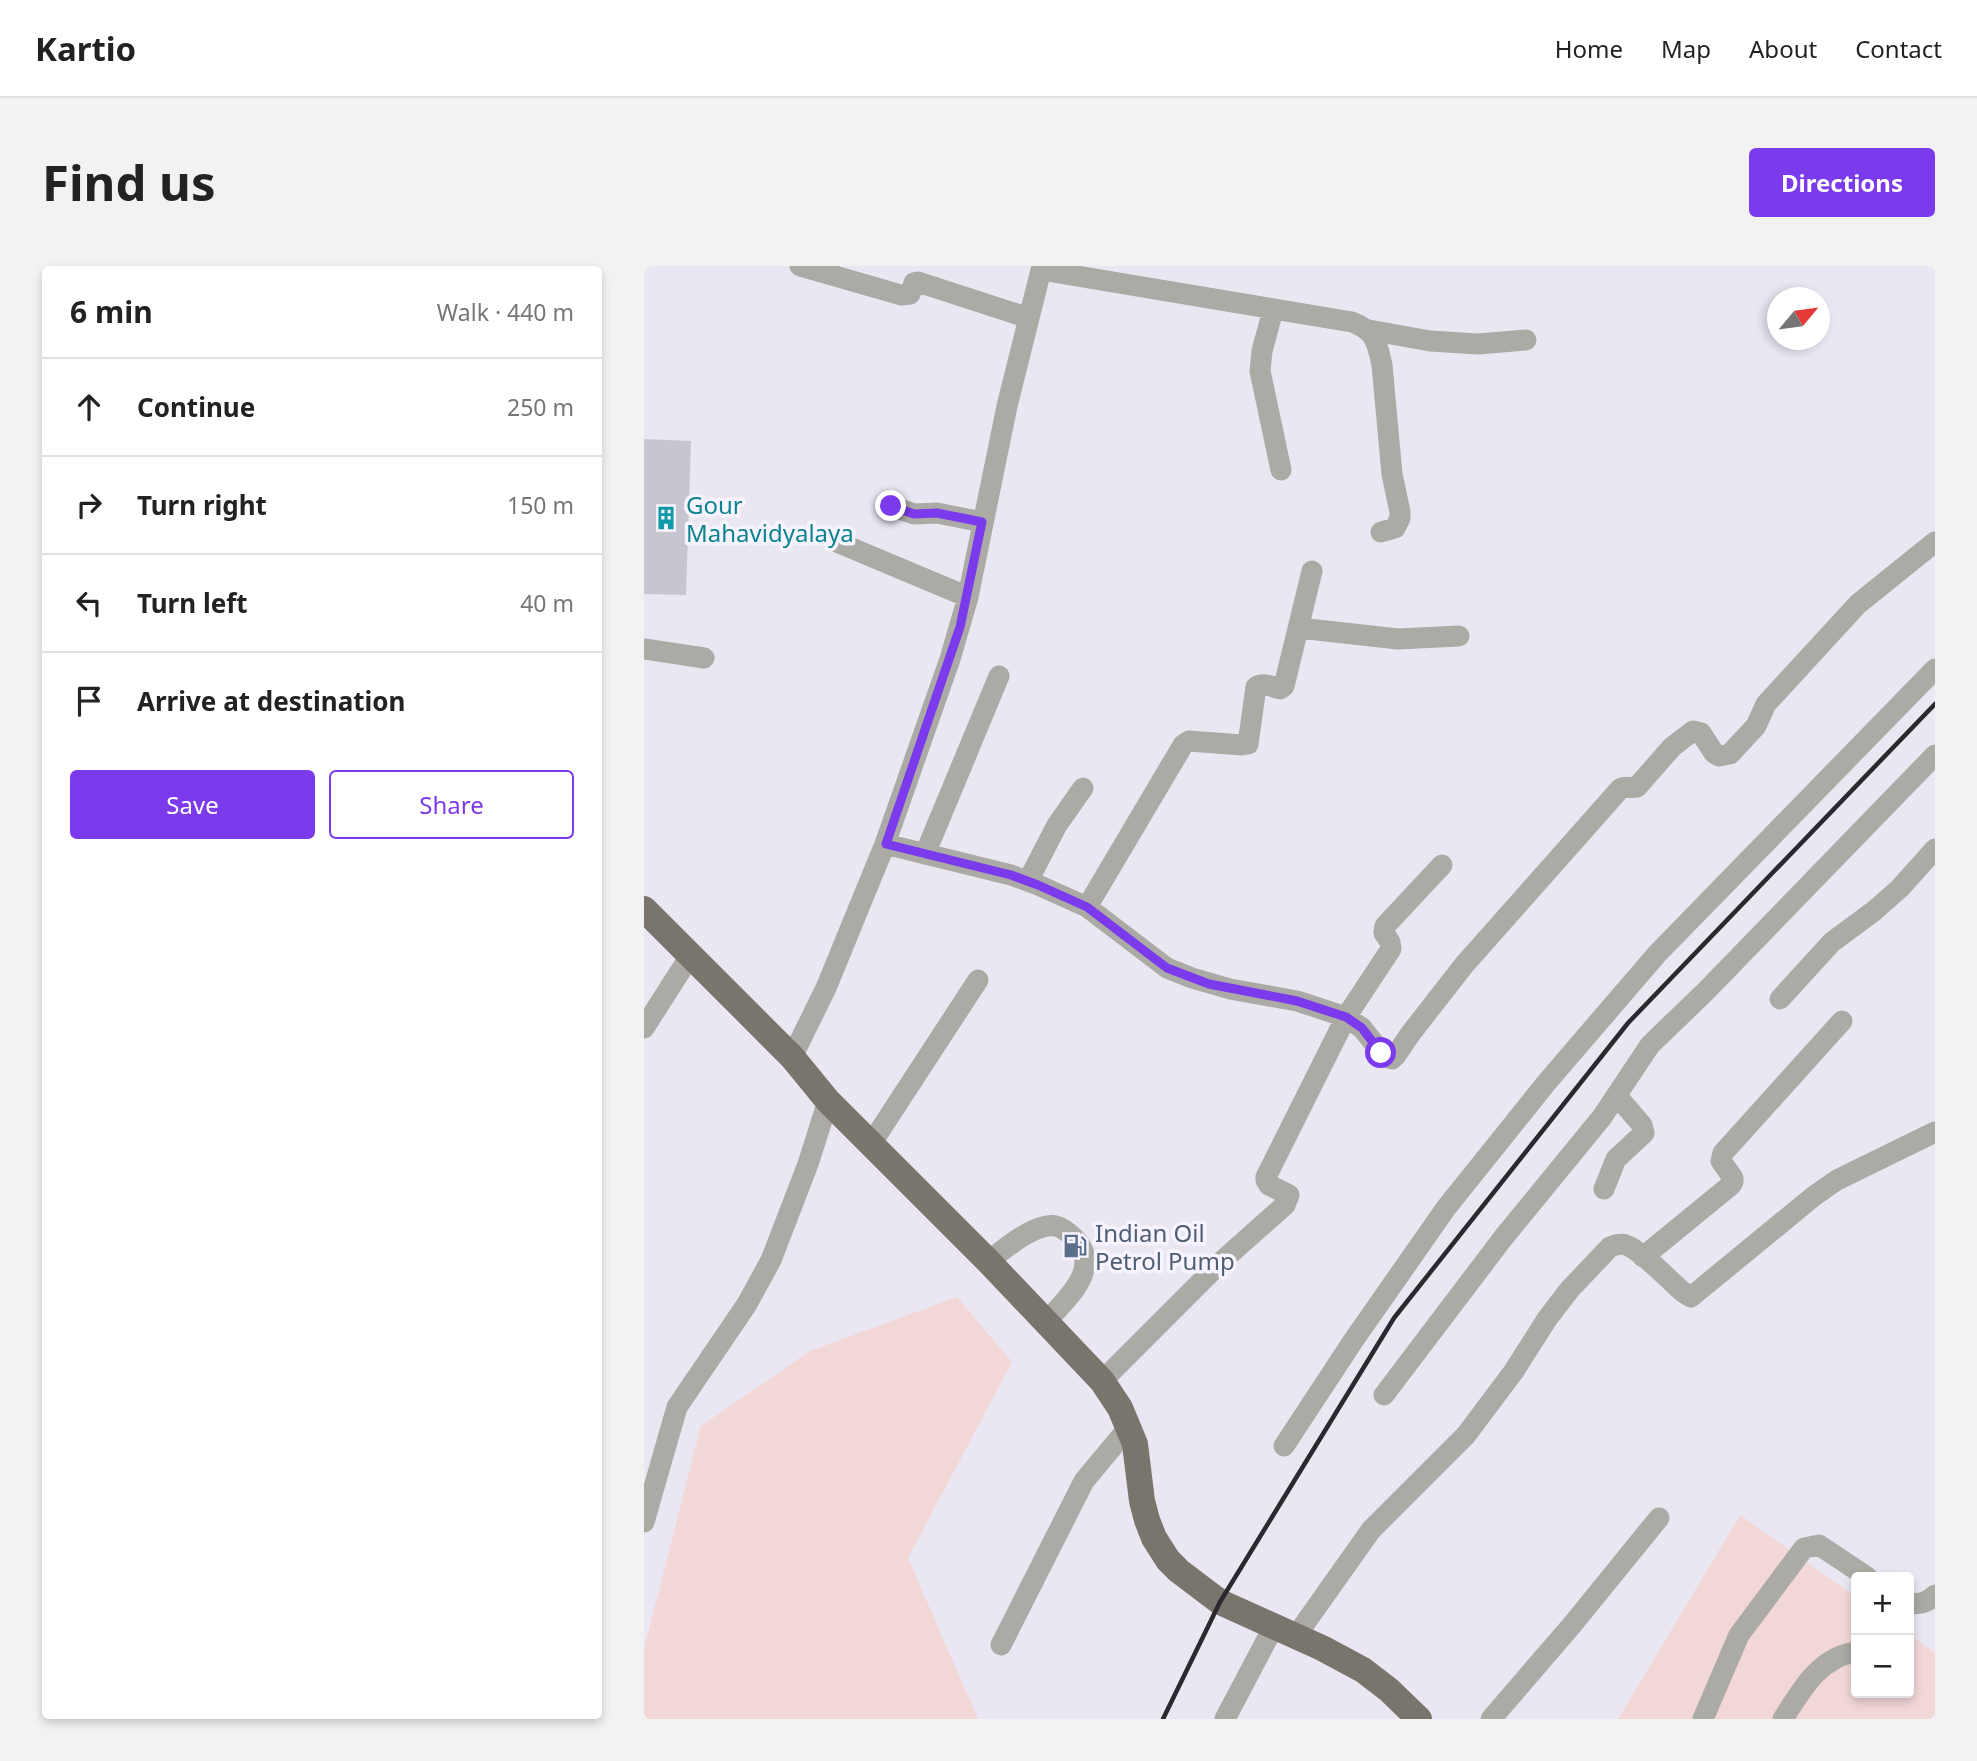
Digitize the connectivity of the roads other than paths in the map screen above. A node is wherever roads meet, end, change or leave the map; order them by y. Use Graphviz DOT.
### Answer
graph roads {
  1 [pos="800,266"];
  2 [pos="1041,268"];
  3 [pos="1273,310"];
  4 [pos="1029,317"];
  5 [pos="1369,330"];
  6 [pos="1526,340"];
  7 [pos="1281,470"];
  8 [pos="891,506"];
  9 [pos="982,522"];
  10 [pos="1381,532"];
  11 [pos="1935,541"];
  12 [pos="837,542"];
  13 [pos="1311,571"];
  14 [pos="968,597"];
  15 [pos="1298,628"];
  16 [pos="1459,636"];
  17 [pos="644,649"];
  18 [pos="704,658"];
  19 [pos="1935,670"];
  20 [pos="999,676"];
  21 [pos="1935,755"];
  22 [pos="1083,788"];
  23 [pos="886,844"];
  24 [pos="1935,849"];
  25 [pos="925,854"];
  26 [pos="1442,865"];
  27 [pos="1028,881"];
  28 [pos="1087,907"];
  29 [pos="644,909"];
  30 [pos="690,956"];
  31 [pos="978,980"];
  32 [pos="1780,999"];
  33 [pos="1346,1017"];
  34 [pos="1842,1021"];
  35 [pos="644,1028"];
  36 [pos="792,1057"];
  37 [pos="1617,1096"];
  38 [pos="828,1101"];
  39 [pos="1935,1132"];
  40 [pos="871,1144"];
  41 [pos="1604,1189"];
  42 [pos="1643,1257"];
  43 [pos="988,1261"];
  44 [pos="1046,1322"];
  45 [pos="1102,1381"];
  46 [pos="1384,1395"];
  47 [pos="1129,1427"];
  48 [pos="1284,1446"];
  49 [pos="1659,1518"];
  50 [pos="644,1522"];
  51 [pos="1860,1572"];
  52 [pos="1935,1595"];
  53 [pos="1914,1603"];
  54 [pos="1285,1631"];
  55 [pos="1001,1645"];
  56 [pos="1851,1654"];
  57 [pos="1224,1719"];
  58 [pos="1419,1719"];
  59 [pos="1491,1719"];
  60 [pos="1703,1719"];
  61 [pos="1783,1719"];
  1 -- 4 [label="street"];
  2 -- 3 [label="street"];
  2 -- 4 [label="street"];
  3 -- 5 [label="street"];
  3 -- 7 [label="street"];
  4 -- 9 [label="street"];
  5 -- 6 [label="street"];
  5 -- 10 [label="street"];
  8 -- 9 [label="street"];
  9 -- 14 [label="street"];
  11 -- 33 [label="street"];
  12 -- 14 [label="street"];
  13 -- 15 [label="street"];
  14 -- 23 [label="street"];
  15 -- 16 [label="street"];
  15 -- 28 [label="street"];
  17 -- 18 [label="street"];
  19 -- 48 [label="street"];
  20 -- 25 [label="street"];
  21 -- 37 [label="street"];
  22 -- 27 [label="street"];
  23 -- 25 [label="street"];
  23 -- 36 [label="street"];
  24 -- 32 [label="street"];
  25 -- 27 [label="street"];
  26 -- 33 [label="street"];
  27 -- 28 [label="street"];
  28 -- 33 [label="street"];
  29 -- 30 [label="main road"];
  30 -- 35 [label="street"];
  30 -- 36 [label="main road"];
  31 -- 40 [label="street"];
  33 -- 45 [label="street"];
  34 -- 42 [label="street"];
  36 -- 38 [label="main road"];
  37 -- 41 [label="street"];
  37 -- 46 [label="street"];
  38 -- 40 [label="main road"];
  38 -- 50 [label="street"];
  39 -- 42 [label="street"];
  40 -- 43 [label="main road"];
  42 -- 54 [label="street"];
  43 -- 44 [label="main road"];
  43 -- 44 [label="street"];
  44 -- 45 [label="main road"];
  45 -- 47 [label="main road"];
  47 -- 54 [label="main road"];
  47 -- 55 [label="street"];
  49 -- 59 [label="street"];
  51 -- 60 [label="street"];
  52 -- 53 [label="street"];
  54 -- 57 [label="street"];
  54 -- 58 [label="main road"];
  56 -- 61 [label="street"];
}
